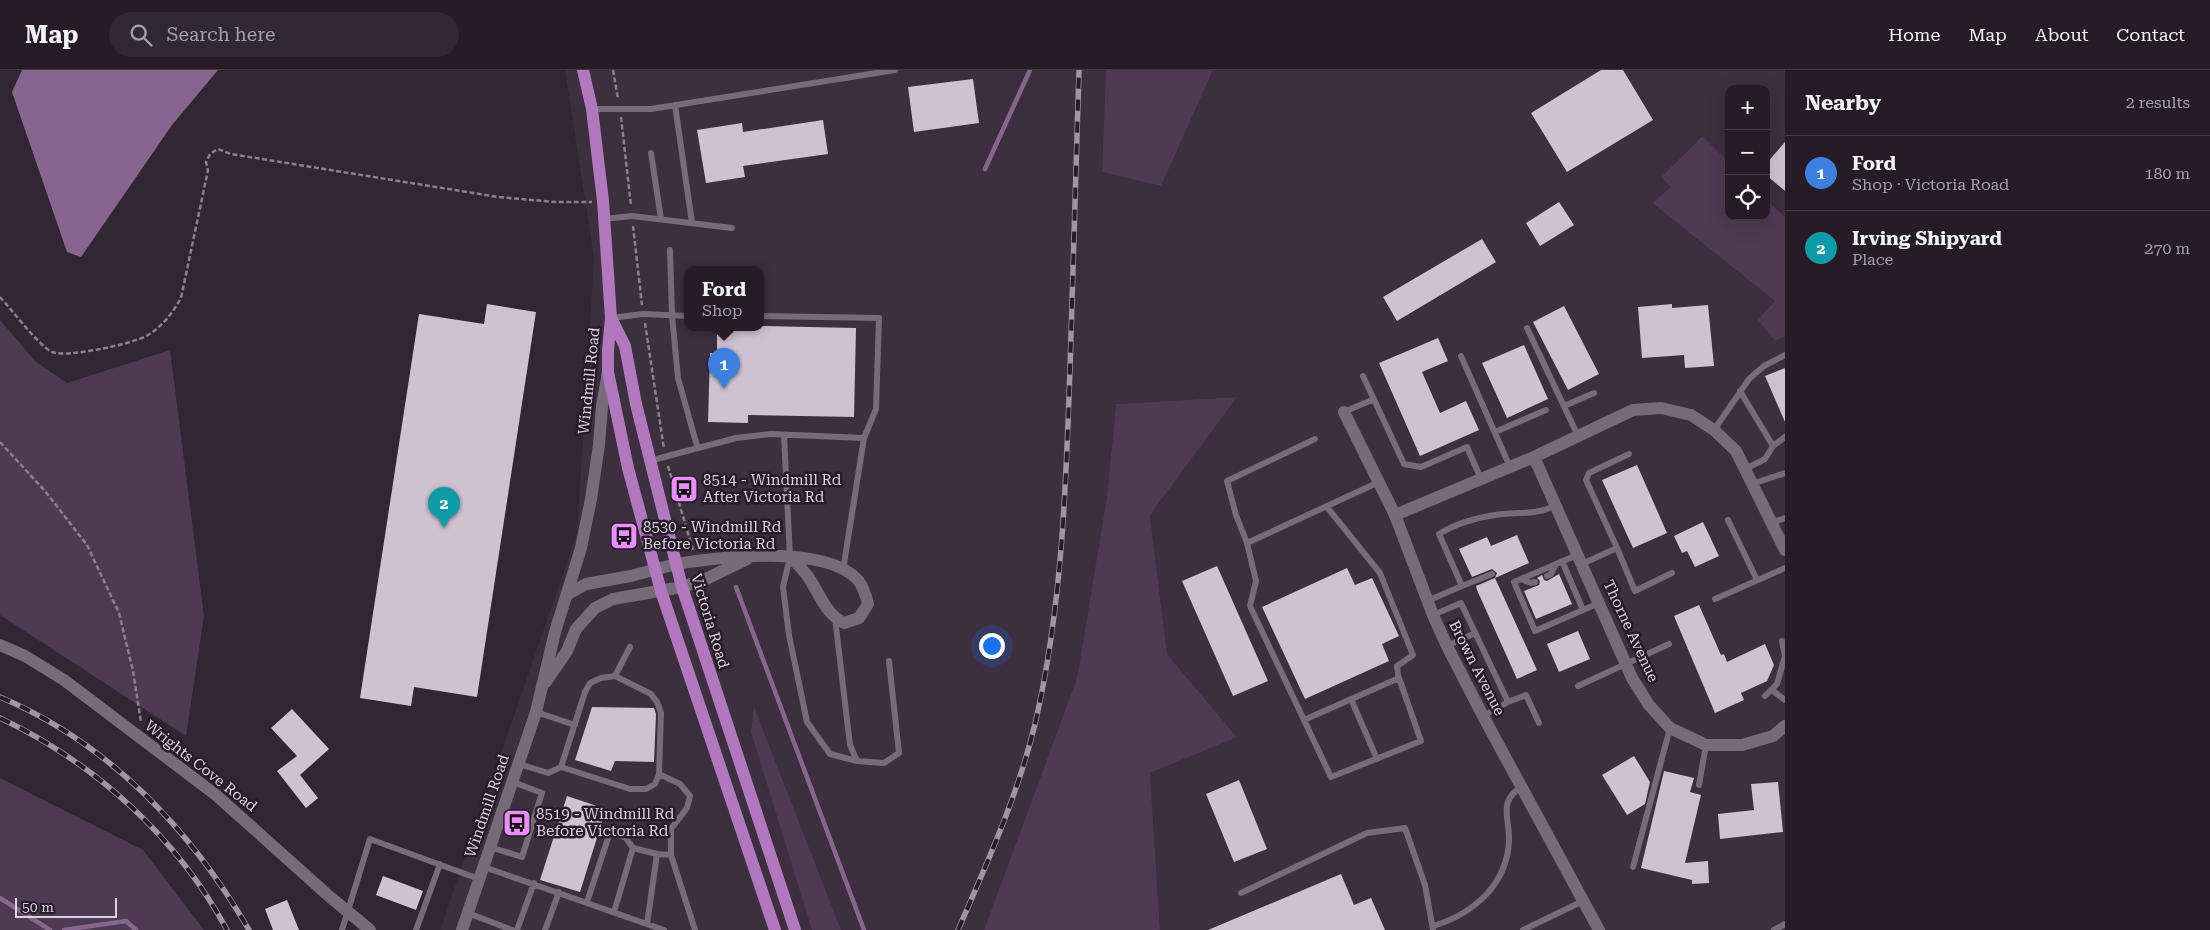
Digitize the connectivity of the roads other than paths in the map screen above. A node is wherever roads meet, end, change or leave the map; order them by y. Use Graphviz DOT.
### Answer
graph roads {
  1 [pos="583,70"];
  2 [pos="895,70"];
  3 [pos="675,105"];
  4 [pos="592,109"];
  5 [pos="651,153"];
  6 [pos="604,219"];
  7 [pos="661,219"];
  8 [pos="692,223"];
  9 [pos="732,228"];
  10 [pos="670,250"];
  11 [pos="672,316"];
  12 [pos="684,316"];
  13 [pos="764,316"];
  14 [pos="611,318"];
  15 [pos="1527,328"];
  16 [pos="1785,355"];
  17 [pos="1461,356"];
  18 [pos="608,372"];
  19 [pos="1363,376"];
  20 [pos="1594,392"];
  21 [pos="1740,392"];
  22 [pos="1374,399"];
  23 [pos="1564,406"];
  24 [pos="1546,410"];
  25 [pos="1344,412"];
  26 [pos="1714,430"];
  27 [pos="1495,432"];
  28 [pos="784,435"];
  29 [pos="1578,436"];
  30 [pos="1785,437"];
  31 [pos="864,438"];
  32 [pos="1315,438"];
  33 [pos="697,446"];
  34 [pos="1773,446"];
  35 [pos="1629,454"];
  36 [pos="1534,457"];
  37 [pos="649,461"];
  38 [pos="1510,467"];
  39 [pos="1745,469"];
  40 [pos="1785,472"];
  41 [pos="1481,479"];
  42 [pos="1379,482"];
  43 [pos="1752,484"];
  44 [pos="1327,506"];
  45 [pos="1555,506"];
  46 [pos="1395,515"];
  47 [pos="1785,518"];
  48 [pos="1728,520"];
  49 [pos="1771,523"];
  50 [pos="1248,544"];
  51 [pos="1617,548"];
  52 [pos="1785,550"];
  53 [pos="751,556"];
  54 [pos="790,557"];
  55 [pos="1579,560"];
  56 [pos="1559,563"];
  57 [pos="676,564"];
  58 [pos="1785,568"];
  59 [pos="654,569"];
  60 [pos="843,570"];
  61 [pos="1672,573"];
  62 [pos="1492,574"];
  63 [pos="1547,576"];
  64 [pos="1521,579"];
  65 [pos="1757,580"];
  66 [pos="1534,582"];
  67 [pos="1462,586"];
  68 [pos="682,587"];
  69 [pos="661,591"];
  70 [pos="568,594"];
  71 [pos="1715,599"];
  72 [pos="1428,601"];
  73 [pos="1599,603"];
  74 [pos="1583,610"];
  75 [pos="1433,615"];
  76 [pos="835,618"];
  77 [pos="1475,633"];
  78 [pos="1782,641"];
  79 [pos="1669,644"];
  80 [pos="0,645"];
  81 [pos="1447,646"];
  82 [pos="630,647"];
  83 [pos="1785,656"];
  84 [pos="889,661"];
  85 [pos="1626,664"];
  86 [pos="615,676"];
  87 [pos="1398,678"];
  88 [pos="1578,686"];
  89 [pos="540,690"];
  90 [pos="1772,690"];
  91 [pos="1764,696"];
  92 [pos="1351,699"];
  93 [pos="1785,700"];
  94 [pos="1508,702"];
  95 [pos="536,712"];
  96 [pos="1483,716"];
  97 [pos="1304,720"];
  98 [pos="1539,723"];
  99 [pos="575,725"];
  100 [pos="1785,726"];
  101 [pos="1670,728"];
  102 [pos="1706,745"];
  103 [pos="1377,759"];
  104 [pos="857,760"];
  105 [pos="519,764"];
  106 [pos="562,767"];
  107 [pos="659,774"];
  108 [pos="513,782"];
  109 [pos="1699,785"];
  110 [pos="1522,786"];
  111 [pos="490,847"];
  112 [pos="633,848"];
  113 [pos="657,854"];
  114 [pos="671,855"];
  115 [pos="440,864"];
  116 [pos="1633,867"];
  117 [pos="482,873"];
  118 [pos="534,883"];
  119 [pos="559,892"];
  120 [pos="1241,893"];
  121 [pos="1583,901"];
  122 [pos="588,902"];
  123 [pos="346,911"];
  124 [pos="614,912"];
  125 [pos="468,913"];
  126 [pos="647,924"];
  127 [pos="1785,924"];
  128 [pos="1433,928"];
  129 [pos="342,930"];
  130 [pos="370,930"];
  131 [pos="416,930"];
  132 [pos="462,930"];
  133 [pos="512,930"];
  134 [pos="517,930"];
  135 [pos="545,930"];
  136 [pos="664,930"];
  137 [pos="694,930"];
  138 [pos="775,930"];
  139 [pos="795,930"];
  140 [pos="1523,930"];
  141 [pos="1599,930"];
  142 [pos="1774,930"];
  1 -- 4 [label="main road, Windmill Road"];
  2 -- 3 [label="lane"];
  3 -- 4 [label="lane"];
  3 -- 8 [label="lane"];
  4 -- 6 [label="main road, Windmill Road"];
  5 -- 7 [label="lane"];
  6 -- 7 [label="lane"];
  6 -- 14 [label="main road, Windmill Road"];
  7 -- 8 [label="lane"];
  8 -- 9 [label="lane"];
  10 -- 11 [label="lane"];
  11 -- 12 [label="lane"];
  11 -- 14 [label="lane"];
  11 -- 33 [label="lane"];
  13 -- 31 [label="lane"];
  14 -- 18 [label="main road, Windmill Road"];
  14 -- 37 [label="main road, Victoria Road"];
  15 -- 23 [label="lane"];
  16 -- 21 [label="lane"];
  17 -- 27 [label="lane"];
  18 -- 59 [label="main road"];
  18 -- 70 [label="street, Windmill Road"];
  19 -- 22 [label="lane"];
  20 -- 23 [label="lane"];
  21 -- 26 [label="lane"];
  21 -- 34 [label="lane"];
  22 -- 25 [label="lane"];
  22 -- 41 [label="lane"];
  23 -- 29 [label="lane"];
  24 -- 27 [label="lane"];
  25 -- 42 [label="street, Brown Avenue"];
  26 -- 29 [label="street"];
  26 -- 39 [label="street"];
  27 -- 38 [label="lane"];
  28 -- 31 [label="lane"];
  28 -- 33 [label="lane"];
  28 -- 54 [label="lane"];
  29 -- 36 [label="street"];
  30 -- 34 [label="lane"];
  31 -- 60 [label="lane"];
  32 -- 50 [label="lane"];
  33 -- 37 [label="lane"];
  34 -- 39 [label="lane"];
  35 -- 51 [label="lane"];
  36 -- 38 [label="street"];
  36 -- 45 [label="street, Thorne Avenue"];
  37 -- 57 [label="main road, Victoria Road"];
  38 -- 41 [label="street"];
  39 -- 43 [label="street"];
  40 -- 43 [label="lane"];
  41 -- 46 [label="street"];
  42 -- 44 [label="lane"];
  42 -- 46 [label="street, Brown Avenue"];
  43 -- 49 [label="street"];
  44 -- 50 [label="lane"];
  44 -- 87 [label="lane"];
  45 -- 55 [label="street, Thorne Avenue"];
  45 -- 67 [label="lane"];
  46 -- 72 [label="street, Brown Avenue"];
  47 -- 49 [label="lane"];
  48 -- 65 [label="lane"];
  49 -- 52 [label="street"];
  50 -- 97 [label="lane"];
  51 -- 55 [label="lane"];
  51 -- 61 [label="lane"];
  53 -- 54 [label="street"];
  53 -- 57 [label="street"];
  53 -- 68 [label="street, Windmill Road"];
  54 -- 60 [label="street"];
  54 -- 76 [label="street"];
  54 -- 104 [label="lane"];
  55 -- 56 [label="lane"];
  55 -- 73 [label="street, Thorne Avenue"];
  56 -- 63 [label="lane"];
  56 -- 64 [label="lane"];
  56 -- 74 [label="lane"];
  57 -- 59 [label="street"];
  57 -- 68 [label="main road, Victoria Road"];
  58 -- 65 [label="lane"];
  59 -- 69 [label="main road"];
  59 -- 70 [label="street"];
  60 -- 76 [label="street"];
  62 -- 67 [label="lane"];
  64 -- 66 [label="lane"];
  64 -- 74 [label="lane"];
  65 -- 71 [label="lane"];
  67 -- 72 [label="lane"];
  68 -- 69 [label="street, Windmill Road"];
  68 -- 139 [label="main road, Victoria Road"];
  69 -- 89 [label="street, Windmill Road"];
  69 -- 138 [label="main road"];
  70 -- 89 [label="street, Windmill Road"];
  72 -- 75 [label="street, Brown Avenue"];
  73 -- 74 [label="lane"];
  73 -- 85 [label="street, Thorne Avenue"];
  75 -- 77 [label="lane"];
  75 -- 81 [label="street, Brown Avenue"];
  76 -- 104 [label="lane"];
  77 -- 81 [label="lane"];
  77 -- 94 [label="lane"];
  78 -- 83 [label="lane"];
  79 -- 85 [label="lane"];
  80 -- 123 [label="street, Wrights Cove Road"];
  81 -- 96 [label="street, Brown Avenue"];
  82 -- 86 [label="lane"];
  83 -- 90 [label="lane"];
  84 -- 104 [label="lane"];
  85 -- 88 [label="lane"];
  85 -- 101 [label="street, Thorne Avenue"];
  86 -- 99 [label="lane"];
  86 -- 107 [label="lane"];
  87 -- 92 [label="lane"];
  87 -- 103 [label="lane"];
  89 -- 95 [label="street, Windmill Road"];
  90 -- 91 [label="lane"];
  90 -- 93 [label="lane"];
  92 -- 97 [label="lane"];
  92 -- 103 [label="lane"];
  94 -- 96 [label="lane"];
  94 -- 98 [label="lane"];
  95 -- 99 [label="lane"];
  95 -- 105 [label="street, Windmill Road"];
  96 -- 110 [label="street, Brown Avenue"];
  97 -- 103 [label="lane"];
  99 -- 106 [label="lane"];
  100 -- 102 [label="street, Thorne Avenue"];
  101 -- 102 [label="street, Thorne Avenue"];
  101 -- 116 [label="lane"];
  102 -- 109 [label="lane"];
  105 -- 106 [label="lane"];
  105 -- 108 [label="street, Windmill Road"];
  106 -- 107 [label="lane"];
  107 -- 114 [label="lane"];
  108 -- 111 [label="street, Windmill Road"];
  108 -- 111 [label="lane"];
  110 -- 121 [label="street, Brown Avenue"];
  110 -- 128 [label="lane"];
  111 -- 117 [label="street, Windmill Road"];
  112 -- 113 [label="lane"];
  112 -- 122 [label="lane"];
  112 -- 124 [label="lane"];
  113 -- 114 [label="lane"];
  113 -- 126 [label="lane"];
  114 -- 137 [label="lane"];
  115 -- 117 [label="lane"];
  115 -- 123 [label="lane"];
  115 -- 131 [label="lane"];
  117 -- 118 [label="lane"];
  117 -- 125 [label="street, Windmill Road"];
  118 -- 119 [label="lane"];
  118 -- 134 [label="lane"];
  119 -- 122 [label="lane"];
  119 -- 135 [label="lane"];
  120 -- 128 [label="lane"];
  121 -- 140 [label="lane"];
  121 -- 141 [label="street, Brown Avenue"];
  122 -- 124 [label="lane"];
  123 -- 129 [label="lane"];
  123 -- 130 [label="street, Wrights Cove Road"];
  124 -- 126 [label="lane"];
  125 -- 132 [label="street, Windmill Road"];
  125 -- 133 [label="lane"];
  126 -- 136 [label="lane"];
  127 -- 142 [label="lane"];
}
